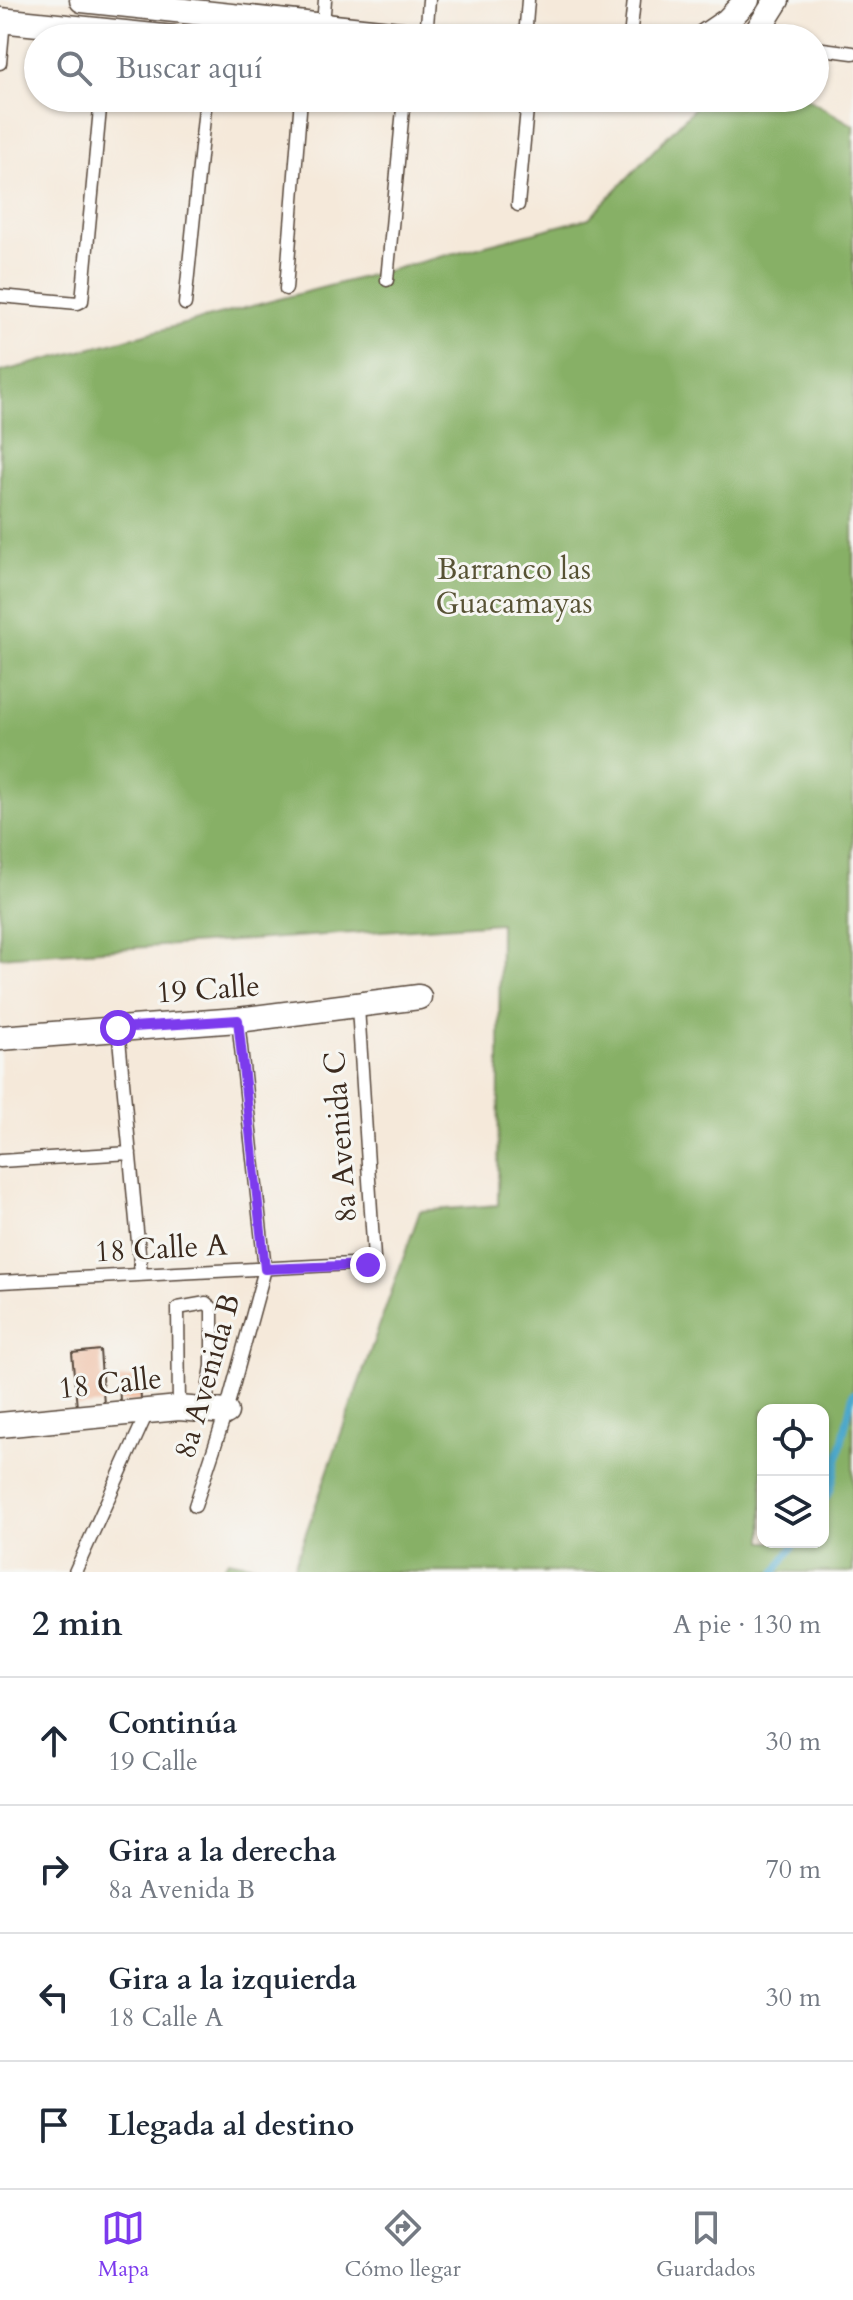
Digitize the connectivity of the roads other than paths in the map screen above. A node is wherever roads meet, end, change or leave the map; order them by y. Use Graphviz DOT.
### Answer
graph roads {
  1 [pos="82,0"];
  2 [pos="325,0"];
  3 [pos="429,0"];
  4 [pos="528,0"];
  5 [pos="634,0"];
  6 [pos="747,0"];
  7 [pos="777,0"];
  8 [pos="113,2"];
  9 [pos="209,7"];
  10 [pos="2,20"];
  11 [pos="30,24"];
  12 [pos="317,24"];
  13 [pos="323,24"];
  14 [pos="427,24"];
  15 [pos="526,24"];
  16 [pos="631,24"];
  17 [pos="723,24"];
  18 [pos="762,24"];
  19 [pos="829,50"];
  20 [pos="853,53"];
  21 [pos="0,63"];
  22 [pos="100,112"];
  23 [pos="205,112"];
  24 [pos="300,112"];
  25 [pos="403,112"];
  26 [pos="527,112"];
  27 [pos="518,205"];
  28 [pos="387,280"];
  29 [pos="286,289"];
  30 [pos="0,296"];
  31 [pos="185,304"];
  32 [pos="419,997"];
  33 [pos="358,1007"];
  34 [pos="238,1020"];
  35 [pos="118,1028"];
  36 [pos="0,1038"];
  37 [pos="130,1153"];
  38 [pos="0,1161"];
  39 [pos="371,1263"];
  40 [pos="265,1269"];
  41 [pos="141,1274"];
  42 [pos="0,1282"];
  43 [pos="212,1366"];
  44 [pos="239,1367"];
  45 [pos="179,1408"];
  46 [pos="215,1411"];
  47 [pos="147,1413"];
  48 [pos="2,1430"];
  49 [pos="195,1506"];
  50 [pos="75,1572"];
  1 -- 8 [label="street"];
  2 -- 13 [label="lane"];
  3 -- 14 [label="lane"];
  4 -- 15 [label="lane"];
  5 -- 16 [label="lane"];
  6 -- 17 [label="street"];
  7 -- 18 [label="street"];
  8 -- 9 [label="street"];
  9 -- 12 [label="street"];
  10 -- 11 [label="street"];
  10 -- 21 [label="lane"];
  19 -- 20 [label="lane"];
  22 -- 30 [label="lane"];
  23 -- 31 [label="lane"];
  24 -- 29 [label="lane"];
  25 -- 28 [label="lane"];
  26 -- 27 [label="lane"];
  32 -- 33 [label="street, 19 Calle"];
  33 -- 34 [label="street, 19 Calle"];
  33 -- 39 [label="lane, 8a Avenida C"];
  34 -- 35 [label="street, 19 Calle"];
  34 -- 40 [label="lane, 8a Avenida B"];
  35 -- 36 [label="street, 19 Calle"];
  35 -- 37 [label="lane"];
  37 -- 38 [label="lane"];
  37 -- 41 [label="lane"];
  39 -- 40 [label="lane, 18 Calle A"];
  40 -- 41 [label="lane, 18 Calle A"];
  40 -- 44 [label="lane, 8a Avenida B"];
  41 -- 42 [label="lane, 18 Calle A"];
  43 -- 44 [label="lane"];
  43 -- 45 [label="lane"];
  43 -- 46 [label="lane"];
  44 -- 46 [label="lane, 8a Avenida B"];
  45 -- 46 [label="street, 18 Calle"];
  45 -- 47 [label="street, 18 Calle"];
  46 -- 49 [label="lane, 8a Avenida B"];
  47 -- 48 [label="street, 18 Calle"];
  47 -- 50 [label="lane"];
}
